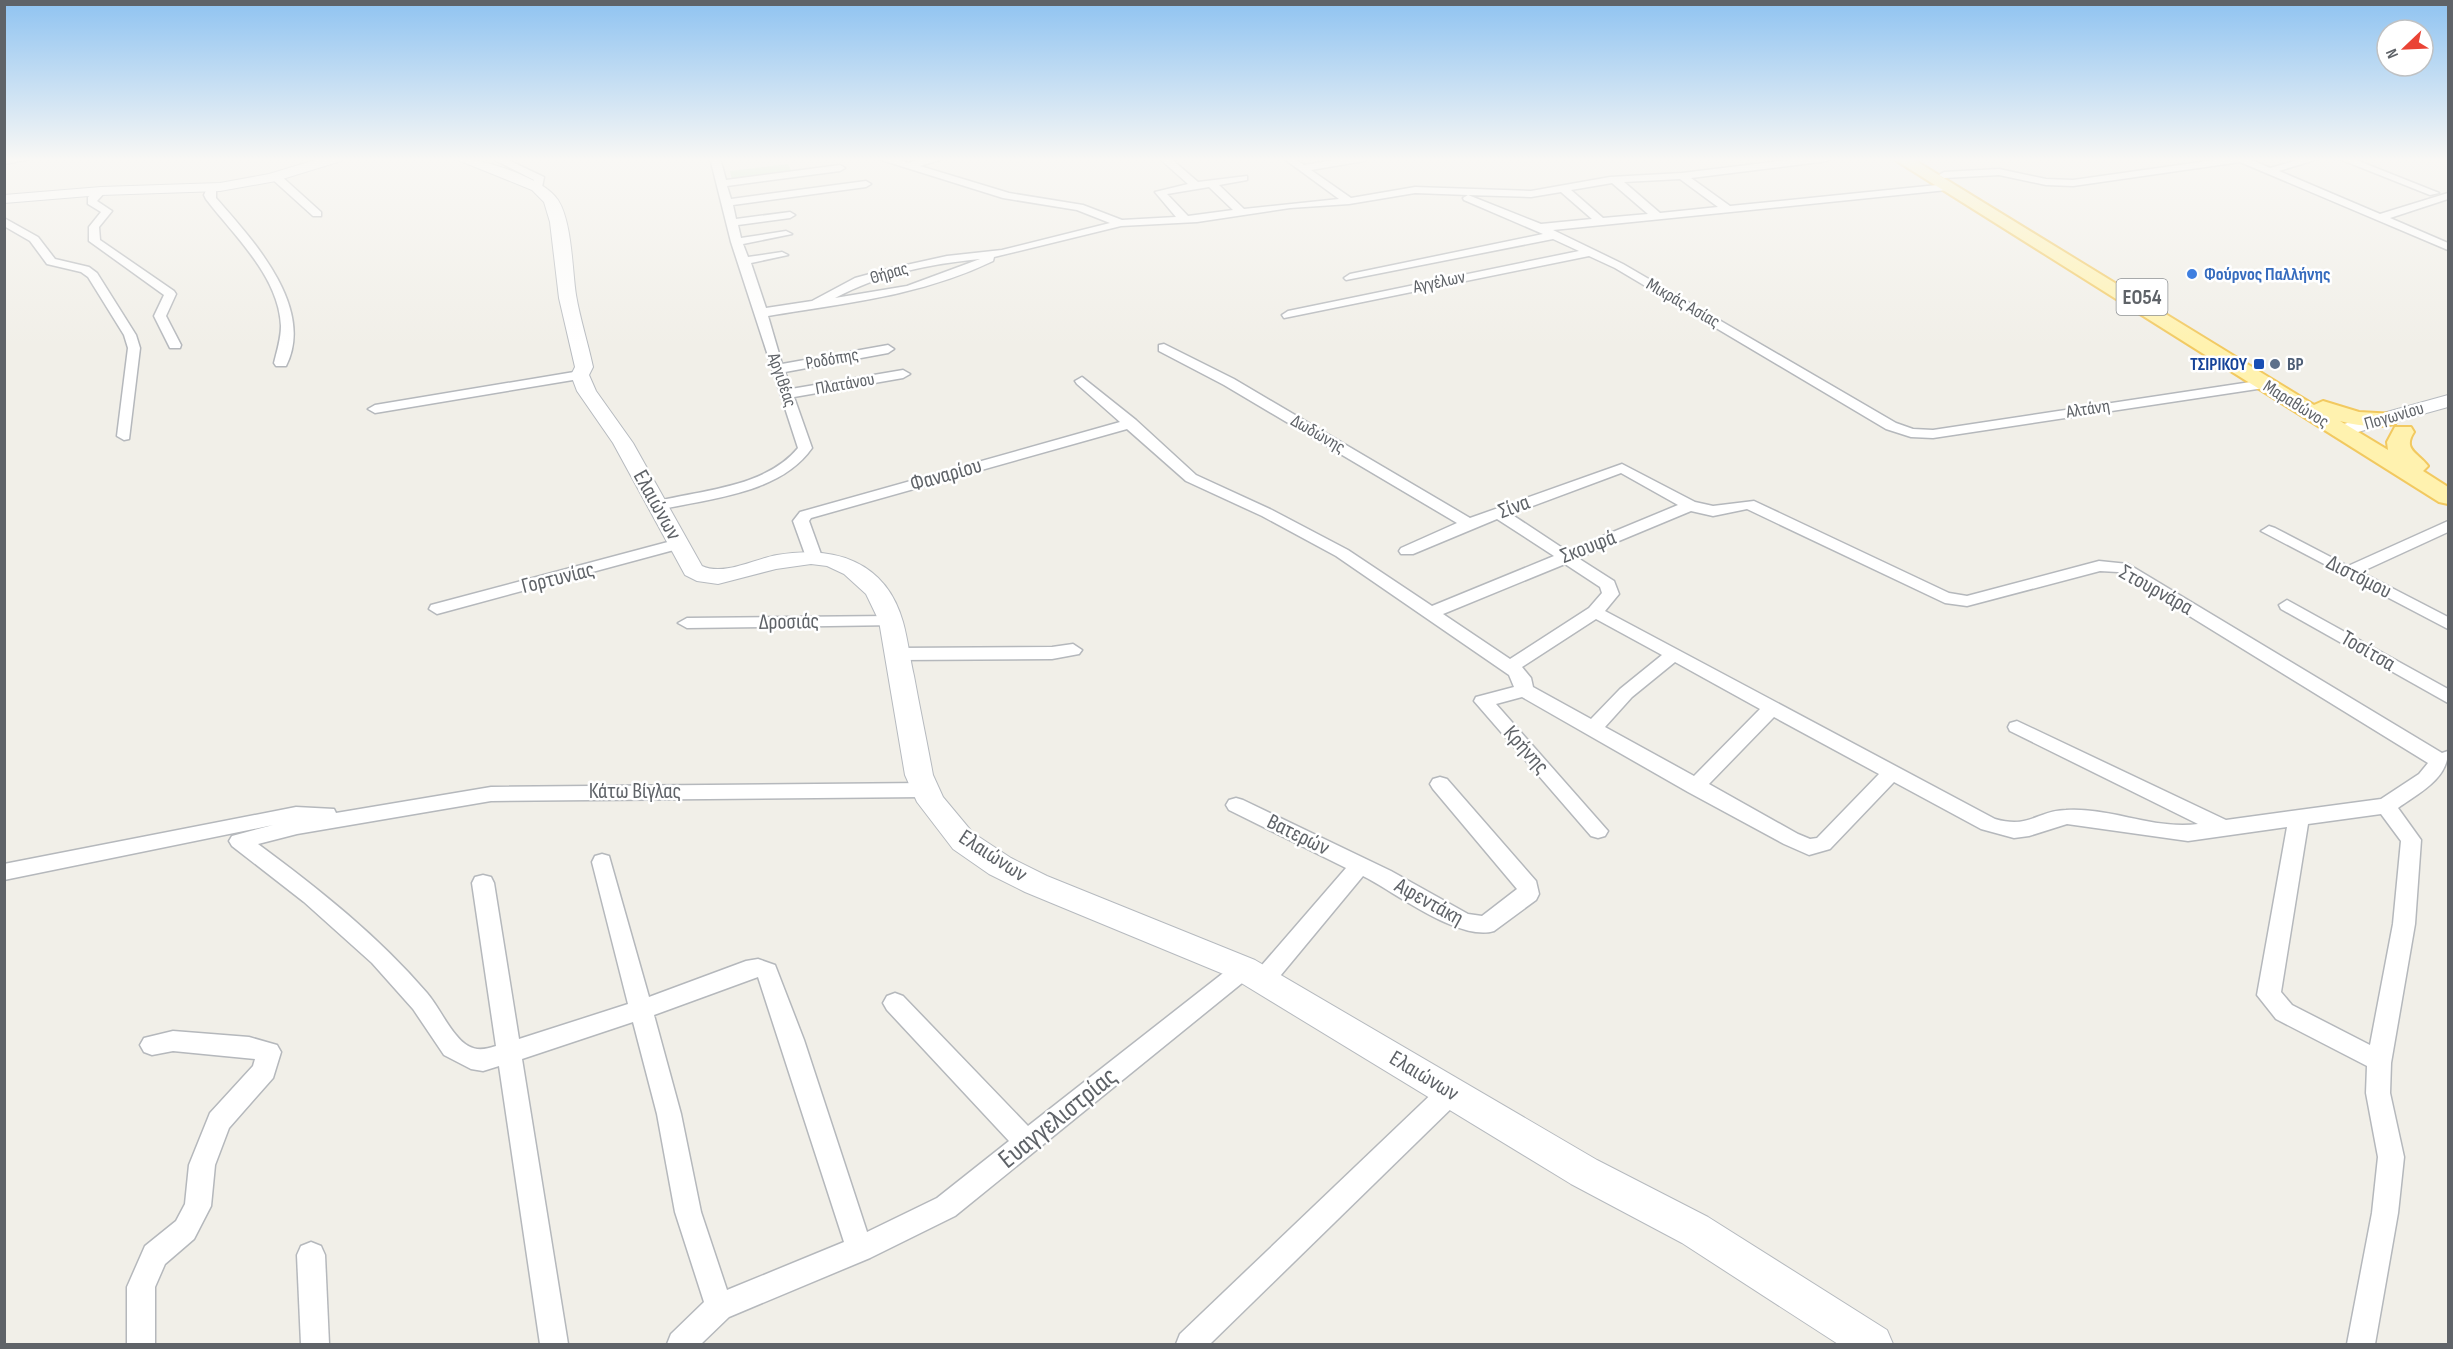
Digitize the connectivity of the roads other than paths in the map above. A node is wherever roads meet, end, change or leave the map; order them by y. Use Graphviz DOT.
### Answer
graph roads {
  1 [pos="6,221"];
  2 [pos="99,221"];
  3 [pos="229,221"];
  4 [pos="558,221"];
  5 [pos="747,221"];
  6 [pos="1116,221"];
  7 [pos="1154,221"];
  8 [pos="1525,221"];
  9 [pos="1592,221"];
  10 [pos="2009,221"];
  11 [pos="2012,221"];
  12 [pos="2387,221"];
  13 [pos="732,223"];
  14 [pos="1121,223"];
  15 [pos="1539,228"];
  16 [pos="786,234"];
  17 [pos="1554,235"];
  18 [pos="2448,237"];
  19 [pos="737,242"];
  20 [pos="2435,242"];
  21 [pos="2448,247"];
  22 [pos="1590,252"];
  23 [pos="1002,253"];
  24 [pos="782,255"];
  25 [pos="744,261"];
  26 [pos="1350,278"];
  27 [pos="815,304"];
  28 [pos="761,313"];
  29 [pos="1288,315"];
  30 [pos="175,345"];
  31 [pos="1164,348"];
  32 [pos="888,349"];
  33 [pos="281,363"];
  34 [pos="777,369"];
  35 [pos="903,374"];
  36 [pos="580,375"];
  37 [pos="1082,381"];
  38 [pos="2264,384"];
  39 [pos="787,394"];
  40 [pos="2448,401"];
  41 [pos="2323,408"];
  42 [pos="375,409"];
  43 [pos="2448,417"];
  44 [pos="1131,423"];
  45 [pos="2395,425"];
  46 [pos="1911,433"];
  47 [pos="124,435"];
  48 [pos="2357,435"];
  49 [pos="2416,466"];
  50 [pos="2448,485"];
  51 [pos="2448,497"];
  52 [pos="1749,504"];
  53 [pos="659,505"];
  54 [pos="1690,506"];
  55 [pos="1499,513"];
  56 [pos="1469,524"];
  57 [pos="2448,526"];
  58 [pos="2269,531"];
  59 [pos="679,544"];
  60 [pos="1407,551"];
  61 [pos="1563,556"];
  62 [pos="814,557"];
  63 [pos="2348,572"];
  64 [pos="2288,605"];
  65 [pos="2448,608"];
  66 [pos="437,609"];
  67 [pos="1595,612"];
  68 [pos="1431,613"];
  69 [pos="2432,615"];
  70 [pos="891,621"];
  71 [pos="687,623"];
  72 [pos="2448,624"];
  73 [pos="1073,650"];
  74 [pos="897,654"];
  75 [pos="1673,655"];
  76 [pos="1510,667"];
  77 [pos="1524,690"];
  78 [pos="2448,697"];
  79 [pos="1771,709"];
  80 [pos="2017,727"];
  81 [pos="1592,730"];
  82 [pos="2444,759"];
  83 [pos="1892,772"];
  84 [pos="1440,784"];
  85 [pos="1695,787"];
  86 [pos="925,790"];
  87 [pos="1236,805"];
  88 [pos="2386,806"];
  89 [pos="2299,816"];
  90 [pos="347,818"];
  91 [pos="2220,826"];
  92 [pos="1598,831"];
  93 [pos="602,862"];
  94 [pos="1360,866"];
  95 [pos="4,872"];
  96 [pos="483,883"];
  97 [pos="1254,974"];
  98 [pos="895,1003"];
  99 [pos="640,1010"];
  100 [pos="152,1045"];
  101 [pos="511,1052"];
  102 [pos="2379,1061"];
  103 [pos="1450,1092"];
  104 [pos="1027,1142"];
  105 [pos="860,1249"];
  106 [pos="311,1255"];
  107 [pos="719,1306"];
  108 [pos="141,1344"];
  109 [pos="315,1344"];
  110 [pos="554,1344"];
  111 [pos="681,1344"];
  112 [pos="1190,1344"];
  113 [pos="1873,1344"];
  114 [pos="2361,1344"];
  1 -- 47 [label="street"];
  2 -- 30 [label="street"];
  3 -- 33 [label="street"];
  4 -- 36 [label="main road, Ελαιώνων"];
  5 -- 13 [label="street"];
  6 -- 14 [label="street"];
  7 -- 14 [label="street"];
  8 -- 15 [label="street, Μικράς Ασίας"];
  9 -- 15 [label="street"];
  10 -- 38 [label="main road, Μαραθώνος / ΕΟ54"];
  11 -- 41 [label="main road, Μαραθώνος / ΕΟ54"];
  12 -- 20 [label="street"];
  13 -- 19 [label="street, Αργιθέας"];
  14 -- 23 [label="street, Θήρας"];
  15 -- 17 [label="street, Μικράς Ασίας"];
  16 -- 19 [label="street"];
  17 -- 22 [label="street, Μικράς Ασίας"];
  17 -- 26 [label="street"];
  18 -- 20 [label="street"];
  19 -- 25 [label="street, Αργιθέας"];
  20 -- 21 [label="street"];
  22 -- 29 [label="street, Αγγέλων"];
  22 -- 46 [label="street, Μικράς Ασίας"];
  23 -- 27 [label="street, Θήρας"];
  23 -- 27 [label="street, Θήρας"];
  24 -- 25 [label="street"];
  25 -- 28 [label="street, Αργιθέας"];
  27 -- 28 [label="street, Θήρας"];
  28 -- 34 [label="street, Αργιθέας"];
  31 -- 56 [label="street, Δωδώνης"];
  32 -- 34 [label="street, Ροδόπης"];
  34 -- 39 [label="street, Αργιθέας"];
  35 -- 39 [label="street, Πλατάνου"];
  36 -- 42 [label="street"];
  36 -- 53 [label="main road, Ελαιώνων"];
  37 -- 44 [label="street"];
  38 -- 46 [label="street, Αλτάνη"];
  38 -- 48 [label="main road, Μαραθώνος / ΕΟ54"];
  39 -- 53 [label="street, Αργιθέας"];
  40 -- 45 [label="main road, Πογωνίου"];
  41 -- 45 [label="main road"];
  41 -- 48 [label="main road, Μαραθώνος / ΕΟ54"];
  43 -- 45 [label="main road, Πογωνίου"];
  44 -- 62 [label="street, Φαναρίου"];
  44 -- 68 [label="street"];
  45 -- 48 [label="main road, Πογωνίου"];
  45 -- 49 [label="main road"];
  48 -- 49 [label="main road, Μαραθώνος / ΕΟ54"];
  48 -- 51 [label="main road, Μαραθώνος / ΕΟ54"];
  49 -- 50 [label="main road, Μαραθώνος / ΕΟ54"];
  52 -- 54 [label="street, Σκουφά"];
  52 -- 82 [label="street, Στουρνάρα"];
  53 -- 59 [label="main road, Ελαιώνων"];
  54 -- 55 [label="street, Σίνα"];
  54 -- 61 [label="street, Σκουφά"];
  55 -- 56 [label="street, Σίνα"];
  55 -- 61 [label="street"];
  56 -- 60 [label="street, Σίνα"];
  57 -- 63 [label="street"];
  58 -- 63 [label="street, Διστόμου"];
  59 -- 62 [label="main road, Ελαιώνων"];
  59 -- 66 [label="street, Γορτυνίας"];
  61 -- 67 [label="street"];
  61 -- 68 [label="street, Σκουφά"];
  62 -- 70 [label="main road, Ελαιώνων"];
  63 -- 69 [label="street, Διστόμου"];
  64 -- 78 [label="street, Τοσίτσα"];
  65 -- 69 [label="street"];
  67 -- 75 [label="street"];
  67 -- 76 [label="street"];
  68 -- 76 [label="street"];
  69 -- 72 [label="street, Διστόμου"];
  70 -- 71 [label="street, Δροσιάς"];
  70 -- 74 [label="main road, Ελαιώνων"];
  73 -- 74 [label="street"];
  74 -- 86 [label="main road, Ελαιώνων"];
  75 -- 79 [label="street"];
  75 -- 81 [label="street"];
  76 -- 77 [label="street"];
  77 -- 81 [label="street"];
  77 -- 92 [label="street, Κρήνης"];
  79 -- 83 [label="street"];
  79 -- 85 [label="street"];
  80 -- 91 [label="street"];
  81 -- 85 [label="street"];
  82 -- 88 [label="street"];
  83 -- 85 [label="street"];
  83 -- 91 [label="street"];
  84 -- 94 [label="street, Αφεντάκη"];
  86 -- 90 [label="street, Κάτω Βίγλας"];
  86 -- 97 [label="main road, Ελαιώνων"];
  87 -- 94 [label="street, Βατερών"];
  88 -- 89 [label="street"];
  88 -- 102 [label="street"];
  89 -- 91 [label="street"];
  89 -- 102 [label="street"];
  90 -- 95 [label="street"];
  90 -- 101 [label="street, Κάτω Βίγλας"];
  93 -- 99 [label="street"];
  94 -- 97 [label="street, Ευαγγελιστρίας"];
  96 -- 101 [label="street"];
  97 -- 103 [label="main road, Ελαιώνων"];
  97 -- 104 [label="street, Ευαγγελιστρίας"];
  98 -- 104 [label="street"];
  99 -- 101 [label="street"];
  99 -- 105 [label="street"];
  99 -- 107 [label="street"];
  100 -- 108 [label="street"];
  101 -- 110 [label="street"];
  102 -- 114 [label="street"];
  103 -- 112 [label="street"];
  103 -- 113 [label="main road, Ελαιώνων"];
  104 -- 105 [label="street, Ευαγγελιστρίας"];
  105 -- 107 [label="street, Ευαγγελιστρίας"];
  106 -- 109 [label="street"];
  107 -- 111 [label="street"];
}
